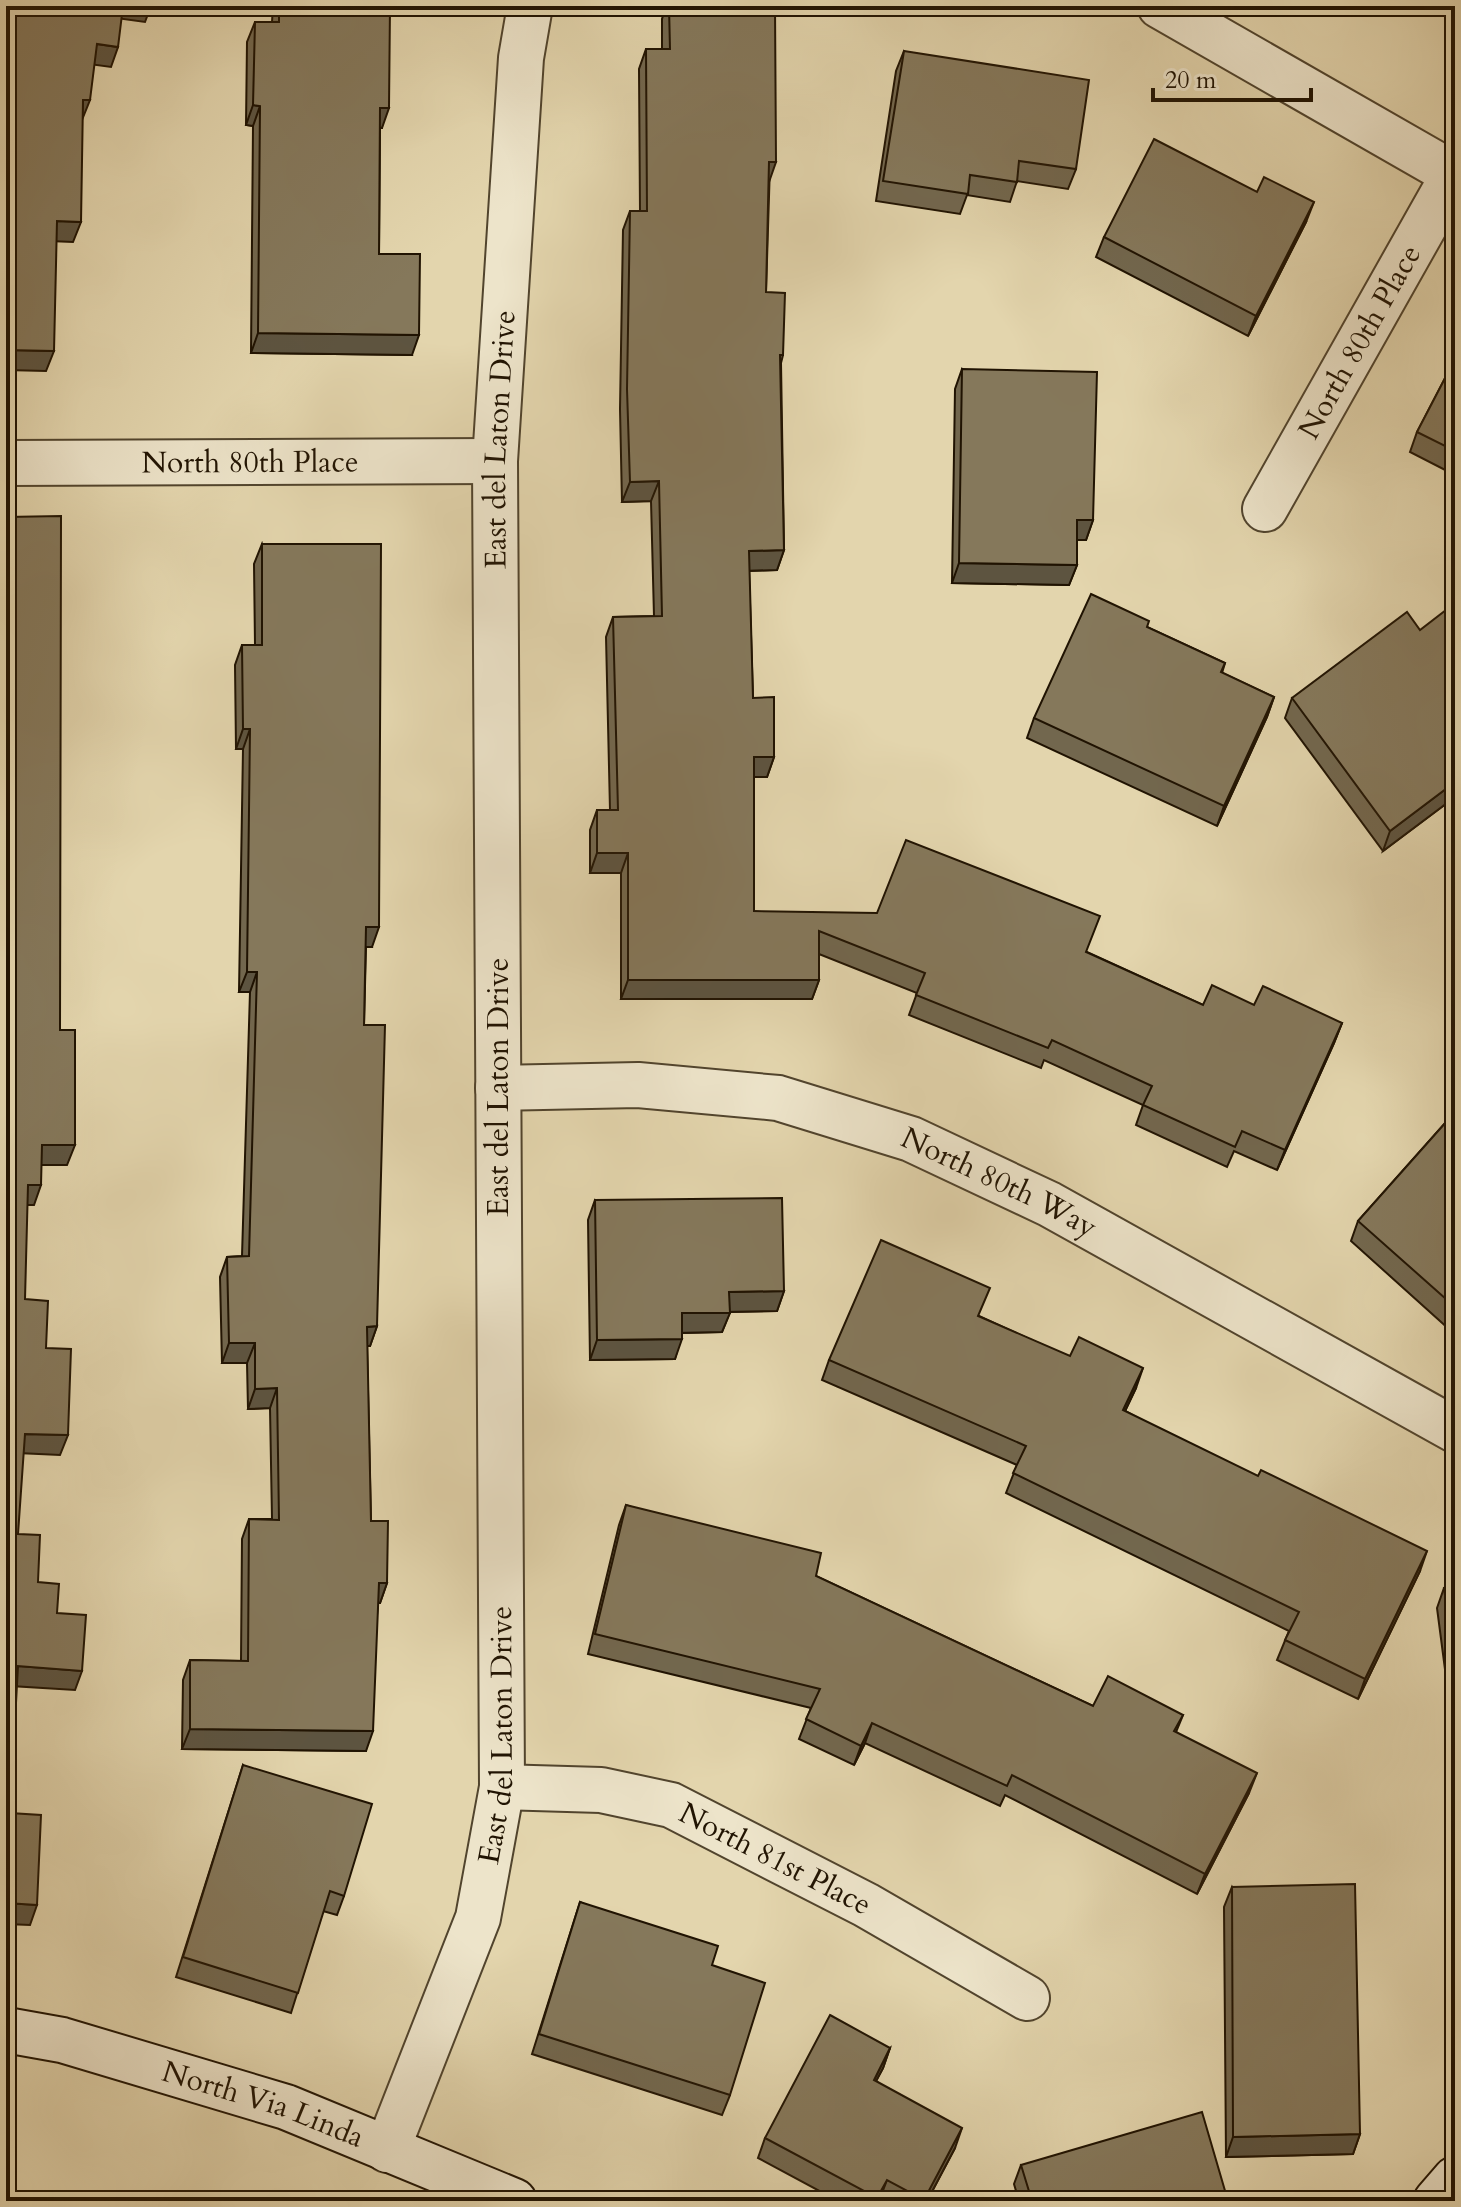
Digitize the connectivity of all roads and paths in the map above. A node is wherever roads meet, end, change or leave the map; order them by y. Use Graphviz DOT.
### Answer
graph roads {
  1 [pos="530,6"];
  2 [pos="1160,6"];
  3 [pos="1455,173"];
  4 [pos="495,461"];
  5 [pos="6,463"];
  6 [pos="1265,509"];
  7 [pos="498,1088"];
  8 [pos="1455,1430"];
  9 [pos="502,1787"];
  10 [pos="1027,1998"];
  11 [pos="6,2030"];
  12 [pos="387,2150"];
  13 [pos="1455,2179"];
  14 [pos="514,2201"];
  15 [pos="1436,2201"];
  1 -- 4 [label="street, East del Laton Drive"];
  2 -- 3 [label="street, North 80th Place"];
  3 -- 6 [label="street, North 80th Place"];
  4 -- 5 [label="street, North 80th Place"];
  4 -- 7 [label="street, East del Laton Drive"];
  7 -- 8 [label="street, North 80th Way"];
  7 -- 9 [label="street, East del Laton Drive"];
  9 -- 10 [label="street, North 81st Place"];
  9 -- 12 [label="street, East del Laton Drive"];
  11 -- 12 [label="street, North Via Linda"];
  12 -- 14 [label="street, North Via Linda"];
  13 -- 15 [label="street"];
}
